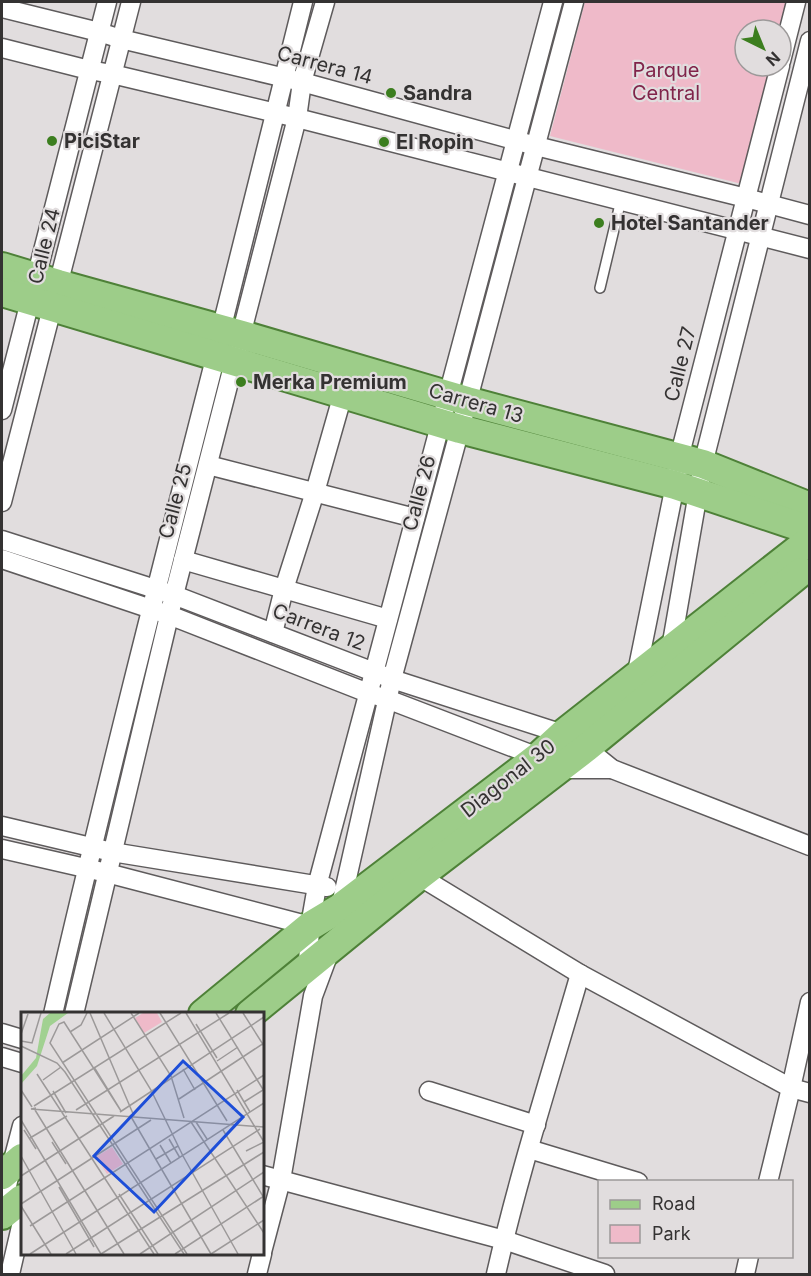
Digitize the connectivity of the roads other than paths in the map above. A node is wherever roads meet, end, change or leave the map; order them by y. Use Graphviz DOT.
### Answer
graph roads {
  1 [pos="107,2"];
  2 [pos="131,2"];
  3 [pos="303,2"];
  4 [pos="325,2"];
  5 [pos="553,2"];
  6 [pos="574,2"];
  7 [pos="796,2"];
  8 [pos="2,8"];
  9 [pos="792,18"];
  10 [pos="99,32"];
  11 [pos="121,39"];
  12 [pos="810,41"];
  13 [pos="2,48"];
  14 [pos="89,70"];
  15 [pos="112,74"];
  16 [pos="284,77"];
  17 [pos="777,78"];
  18 [pos="302,82"];
  19 [pos="276,113"];
  20 [pos="297,118"];
  21 [pos="517,140"];
  22 [pos="536,146"];
  23 [pos="508,172"];
  24 [pos="528,176"];
  25 [pos="746,198"];
  26 [pos="621,200"];
  27 [pos="769,204"];
  28 [pos="810,215"];
  29 [pos="738,230"];
  30 [pos="760,236"];
  31 [pos="810,249"];
  32 [pos="2,267"];
  33 [pos="600,288"];
  34 [pos="2,292"];
  35 [pos="44,292"];
  36 [pos="229,345"];
  37 [pos="343,394"];
  38 [pos="457,399"];
  39 [pos="2,410"];
  40 [pos="450,426"];
  41 [pos="208,465"];
  42 [pos="689,475"];
  43 [pos="315,492"];
  44 [pos="2,502"];
  45 [pos="810,507"];
  46 [pos="415,518"];
  47 [pos="2,540"];
  48 [pos="807,551"];
  49 [pos="2,559"];
  50 [pos="183,560"];
  51 [pos="156,589"];
  52 [pos="284,589"];
  53 [pos="174,595"];
  54 [pos="151,609"];
  55 [pos="169,615"];
  56 [pos="388,619"];
  57 [pos="273,633"];
  58 [pos="671,648"];
  59 [pos="373,672"];
  60 [pos="636,677"];
  61 [pos="392,679"];
  62 [pos="368,693"];
  63 [pos="387,699"];
  64 [pos="575,741"];
  65 [pos="549,763"];
  66 [pos="612,769"];
  67 [pos="2,826"];
  68 [pos="810,846"];
  69 [pos="92,847"];
  70 [pos="2,849"];
  71 [pos="112,852"];
  72 [pos="87,868"];
  73 [pos="107,873"];
  74 [pos="419,876"];
  75 [pos="317,886"];
  76 [pos="342,899"];
  77 [pos="310,926"];
  78 [pos="331,947"];
  79 [pos="308,965"];
  80 [pos="580,974"];
  81 [pos="313,996"];
  82 [pos="810,1002"];
  83 [pos="260,1010"];
  84 [pos="53,1012"];
  85 [pos="74,1012"];
  86 [pos="205,1012"];
  87 [pos="2,1033"];
  88 [pos="21,1039"];
  89 [pos="2,1057"];
  90 [pos="21,1063"];
  91 [pos="791,1088"];
  92 [pos="429,1091"];
  93 [pos="810,1093"];
  94 [pos="536,1125"];
  95 [pos="21,1130"];
  96 [pos="529,1149"];
  97 [pos="12,1167"];
  98 [pos="264,1176"];
  99 [pos="280,1180"];
  100 [pos="631,1180"];
  101 [pos="768,1180"];
  102 [pos="21,1199"];
  103 [pos="2,1208"];
  104 [pos="2,1215"];
  105 [pos="21,1226"];
  106 [pos="504,1240"];
  107 [pos="264,1245"];
  108 [pos="262,1255"];
  109 [pos="749,1258"];
  110 [pos="10,1275"];
  111 [pos="257,1275"];
  112 [pos="496,1275"];
  113 [pos="605,1275"];
  114 [pos="745,1275"];
  1 -- 10 [label="street, Calle 24"];
  2 -- 11 [label="street, Calle 24"];
  3 -- 16 [label="street, Calle 25"];
  4 -- 18 [label="street, Calle 25"];
  5 -- 21 [label="street, Calle 26"];
  6 -- 22 [label="street, Calle 26"];
  7 -- 9 [label="street"];
  8 -- 10 [label="street, Carrera 14"];
  10 -- 11 [label="street, Carrera 14"];
  10 -- 14 [label="street, Calle 24"];
  11 -- 15 [label="street, Calle 24"];
  11 -- 16 [label="street, Carrera 14"];
  12 -- 27 [label="street, Calle 27"];
  13 -- 14 [label="street"];
  14 -- 15 [label="street"];
  14 -- 35 [label="street, Calle 24"];
  15 -- 19 [label="street"];
  15 -- 35 [label="street, Calle 24"];
  16 -- 18 [label="street, Carrera 14"];
  16 -- 19 [label="street, Calle 25"];
  17 -- 25 [label="street, Calle 27"];
  18 -- 20 [label="street, Calle 25"];
  18 -- 21 [label="street, Carrera 14"];
  19 -- 20 [label="street"];
  19 -- 36 [label="street, Calle 25"];
  20 -- 23 [label="street"];
  20 -- 36 [label="street, Calle 25"];
  21 -- 22 [label="street, Carrera 14"];
  21 -- 23 [label="street, Calle 26"];
  22 -- 24 [label="street, Calle 26"];
  22 -- 25 [label="street, Carrera 14"];
  23 -- 24 [label="street"];
  23 -- 38 [label="street, Calle 26"];
  24 -- 26 [label="street"];
  24 -- 38 [label="street, Calle 26"];
  25 -- 27 [label="street, Carrera 14"];
  25 -- 29 [label="street, Calle 27"];
  26 -- 29 [label="street"];
  26 -- 33 [label="lane"];
  27 -- 28 [label="street, Carrera 14"];
  27 -- 30 [label="street, Calle 27"];
  29 -- 30 [label="street"];
  29 -- 42 [label="street, Calle 27"];
  30 -- 31 [label="street"];
  30 -- 42 [label="street, Calle 27"];
  32 -- 35 [label="main road, Carrera 13"];
  34 -- 35 [label="main road, Carrera 13"];
  35 -- 36 [label="main road, Carrera 13"];
  35 -- 39 [label="street, Calle 24"];
  35 -- 44 [label="street, Calle 24"];
  36 -- 37 [label="main road, Carrera 13"];
  36 -- 38 [label="main road, Carrera 13"];
  36 -- 41 [label="street, Calle 25"];
  36 -- 51 [label="street, Calle 25"];
  37 -- 40 [label="main road, Carrera 13"];
  37 -- 43 [label="street"];
  38 -- 40 [label="street, Calle 26"];
  38 -- 42 [label="main road, Carrera 13"];
  40 -- 42 [label="main road, Carrera 13"];
  40 -- 46 [label="street, Calle 26"];
  40 -- 61 [label="street, Calle 26"];
  41 -- 43 [label="street"];
  41 -- 50 [label="street, Calle 25"];
  42 -- 45 [label="main road, Carrera 13"];
  42 -- 48 [label="main road, Carrera 13"];
  42 -- 58 [label="street, Calle 27"];
  42 -- 60 [label="street, Calle 27"];
  43 -- 46 [label="street"];
  43 -- 52 [label="street"];
  46 -- 56 [label="street, Calle 26"];
  47 -- 51 [label="street, Carrera 12"];
  48 -- 58 [label="main road, Diagonal 30"];
  48 -- 64 [label="main road, Diagonal 30"];
  49 -- 54 [label="street, Carrera 12"];
  50 -- 52 [label="street"];
  50 -- 53 [label="street, Calle 25"];
  51 -- 53 [label="street, Carrera 12"];
  51 -- 54 [label="street, Calle 25"];
  52 -- 56 [label="street"];
  52 -- 57 [label="street"];
  53 -- 55 [label="street, Calle 25"];
  53 -- 57 [label="street, Carrera 12"];
  54 -- 55 [label="street, Carrera 12"];
  54 -- 69 [label="street, Calle 25"];
  55 -- 62 [label="street, Carrera 12"];
  55 -- 71 [label="street, Calle 25"];
  56 -- 59 [label="street, Calle 26"];
  57 -- 59 [label="street, Carrera 12"];
  58 -- 60 [label="main road, Diagonal 30"];
  59 -- 61 [label="street, Carrera 12"];
  59 -- 62 [label="street, Calle 26"];
  60 -- 64 [label="main road, Diagonal 30"];
  61 -- 63 [label="street, Calle 26"];
  61 -- 64 [label="street, Carrera 12"];
  62 -- 63 [label="street, Carrera 12"];
  62 -- 75 [label="street, Calle 26"];
  63 -- 65 [label="street, Carrera 12"];
  63 -- 76 [label="street, Calle 26"];
  64 -- 65 [label="main road, Diagonal 30"];
  64 -- 66 [label="street, Carrera 12"];
  65 -- 66 [label="street, Carrera 12"];
  65 -- 74 [label="main road, Diagonal 30"];
  65 -- 76 [label="main road, Diagonal 30"];
  66 -- 68 [label="street, Carrera 12"];
  67 -- 69 [label="street"];
  69 -- 71 [label="street"];
  69 -- 72 [label="street, Calle 25"];
  70 -- 72 [label="street"];
  71 -- 73 [label="street, Calle 25"];
  71 -- 75 [label="street"];
  72 -- 73 [label="street"];
  72 -- 84 [label="street, Calle 25"];
  73 -- 77 [label="street"];
  73 -- 85 [label="street, Calle 25"];
  74 -- 78 [label="main road, Diagonal 30"];
  74 -- 80 [label="street"];
  75 -- 76 [label="street"];
  75 -- 77 [label="street, Calle 26"];
  76 -- 77 [label="main road, Diagonal 30"];
  76 -- 78 [label="street, Calle 26"];
  77 -- 79 [label="street, Calle 26"];
  77 -- 86 [label="main road, Diagonal 30"];
  78 -- 79 [label="main road, Diagonal 30"];
  78 -- 81 [label="street, Calle 26"];
  79 -- 81 [label="street, Calle 26"];
  79 -- 83 [label="main road, Diagonal 30"];
  80 -- 91 [label="street"];
  80 -- 94 [label="street"];
  81 -- 99 [label="street, Calle 26"];
  82 -- 91 [label="street"];
  87 -- 88 [label="street"];
  89 -- 90 [label="street"];
  91 -- 93 [label="street"];
  91 -- 101 [label="street"];
  92 -- 94 [label="street"];
  94 -- 96 [label="street"];
  95 -- 97 [label="street"];
  96 -- 100 [label="street"];
  96 -- 106 [label="street"];
  97 -- 103 [label="street"];
  98 -- 99 [label="street"];
  99 -- 106 [label="street"];
  99 -- 107 [label="street, Calle 26"];
  102 -- 104 [label="main road"];
  105 -- 110 [label="street"];
  106 -- 112 [label="street"];
  106 -- 113 [label="street"];
  108 -- 111 [label="street, Calle 26"];
  109 -- 114 [label="street"];
}
